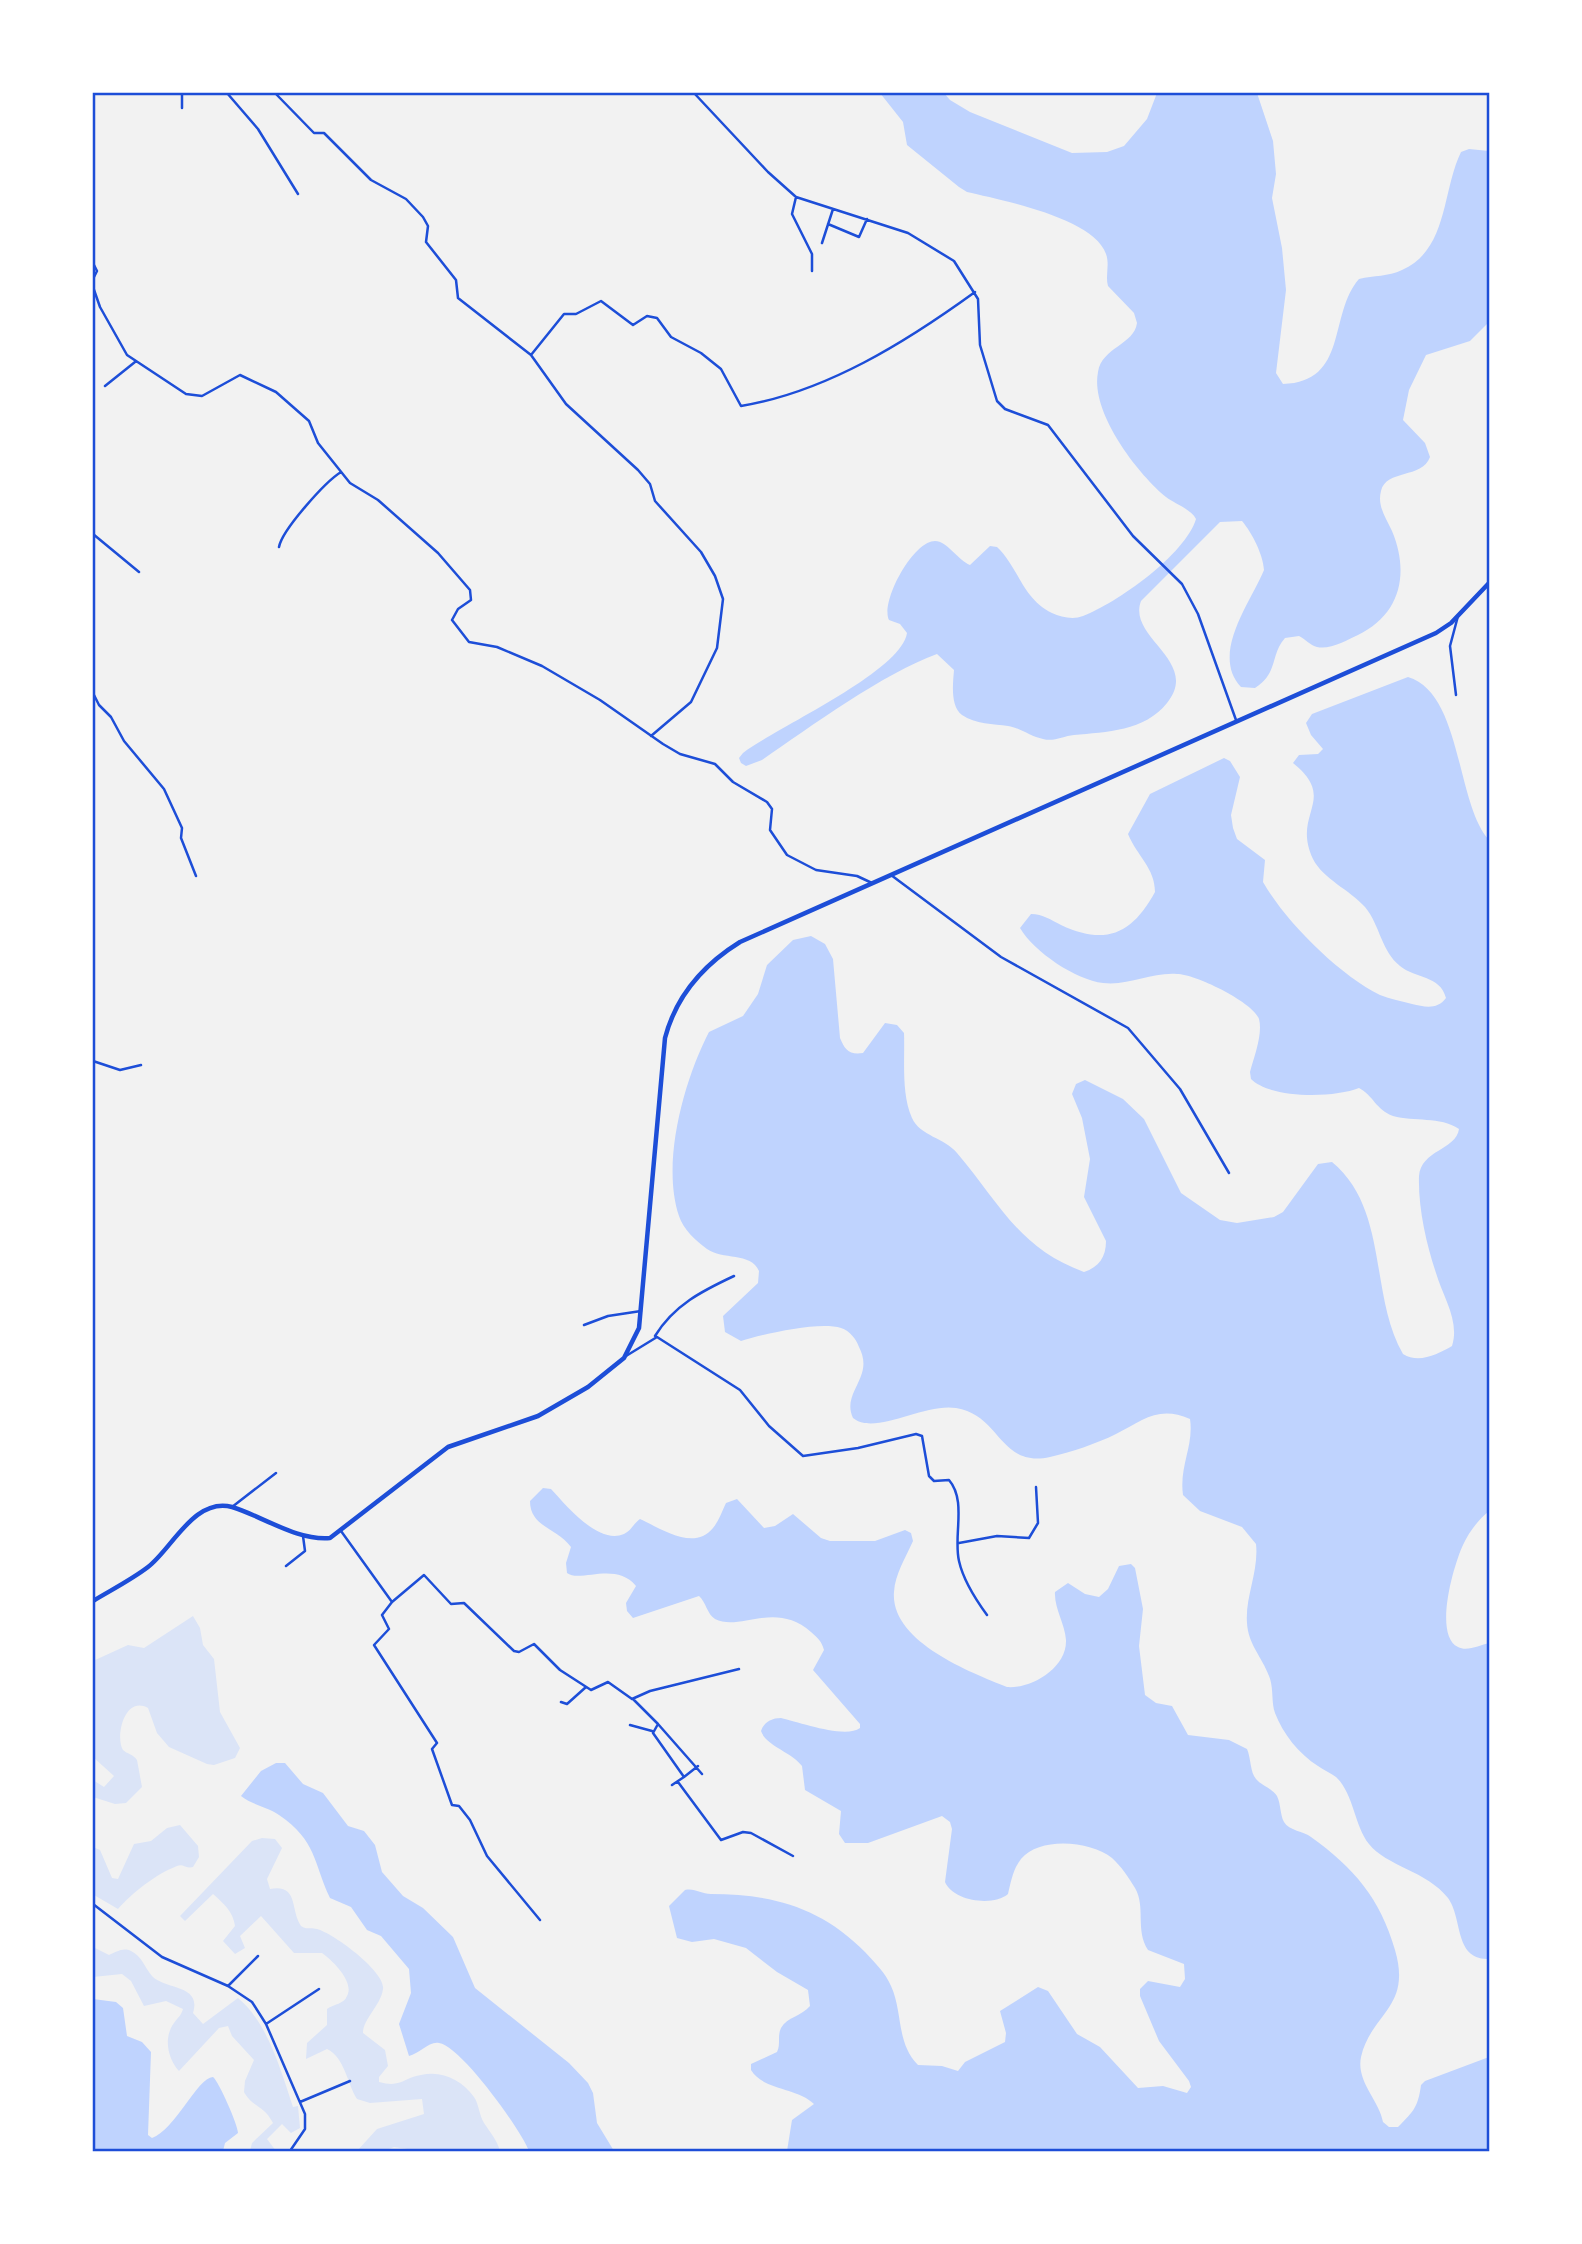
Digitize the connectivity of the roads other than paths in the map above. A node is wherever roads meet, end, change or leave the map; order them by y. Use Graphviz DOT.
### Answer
graph roads {
  1 [pos="182,93"];
  2 [pos="227,93"];
  3 [pos="256,93"];
  4 [pos="269,93"];
  5 [pos="275,93"];
  6 [pos="694,93"];
  7 [pos="182,108"];
  8 [pos="298,194"];
  9 [pos="796,197"];
  10 [pos="833,209"];
  11 [pos="867,219"];
  12 [pos="828,224"];
  13 [pos="822,243"];
  14 [pos="93,263"];
  15 [pos="812,271"];
  16 [pos="93,279"];
  17 [pos="93,287"];
  18 [pos="975,292"];
  19 [pos="531,355"];
  20 [pos="135,362"];
  21 [pos="105,386"];
  22 [pos="341,472"];
  23 [pos="93,534"];
  24 [pos="279,547"];
  25 [pos="139,572"];
  26 [pos="1489,583"];
  27 [pos="1459,614"];
  28 [pos="93,692"];
  29 [pos="1456,695"];
  30 [pos="1236,720"];
  31 [pos="651,736"];
  32 [pos="891,875"];
  33 [pos="196,876"];
  34 [pos="874,884"];
  35 [pos="93,1060"];
  36 [pos="142,1065"];
  37 [pos="1229,1173"];
  38 [pos="734,1276"];
  39 [pos="641,1311"];
  40 [pos="584,1325"];
  41 [pos="655,1337"];
  42 [pos="624,1358"];
  43 [pos="276,1473"];
  44 [pos="1036,1487"];
  45 [pos="232,1507"];
  46 [pos="341,1531"];
  47 [pos="303,1533"];
  48 [pos="959,1543"];
  49 [pos="286,1566"];
  50 [pos="93,1601"];
  51 [pos="392,1602"];
  52 [pos="987,1615"];
  53 [pos="739,1669"];
  54 [pos="586,1687"];
  55 [pos="633,1699"];
  56 [pos="561,1702"];
  57 [pos="658,1724"];
  58 [pos="630,1725"];
  59 [pos="652,1731"];
  60 [pos="698,1766"];
  61 [pos="702,1774"];
  62 [pos="684,1777"];
  63 [pos="678,1782"];
  64 [pos="672,1785"];
  65 [pos="793,1856"];
  66 [pos="93,1904"];
  67 [pos="540,1920"];
  68 [pos="258,1956"];
  69 [pos="228,1986"];
  70 [pos="319,1989"];
  71 [pos="266,2024"];
  72 [pos="350,2081"];
  73 [pos="300,2102"];
  74 [pos="290,2151"];
  1 -- 7 [label="street"];
  2 -- 8 [label="street"];
  3 -- 4 [label="street"];
  5 -- 19 [label="street"];
  6 -- 9 [label="street"];
  9 -- 10 [label="street"];
  9 -- 15 [label="street"];
  10 -- 11 [label="street"];
  10 -- 12 [label="street"];
  11 -- 12 [label="street"];
  11 -- 18 [label="street"];
  12 -- 13 [label="street"];
  14 -- 16 [label="street"];
  17 -- 20 [label="street"];
  18 -- 19 [label="street"];
  18 -- 30 [label="street"];
  19 -- 31 [label="street"];
  20 -- 21 [label="street"];
  20 -- 22 [label="street"];
  22 -- 24 [label="street"];
  22 -- 31 [label="street"];
  23 -- 25 [label="street"];
  26 -- 27 [label="main road"];
  27 -- 29 [label="street"];
  27 -- 30 [label="main road"];
  28 -- 33 [label="street"];
  30 -- 32 [label="main road"];
  31 -- 34 [label="street"];
  32 -- 34 [label="main road"];
  32 -- 37 [label="street"];
  34 -- 39 [label="main road"];
  35 -- 36 [label="street"];
  38 -- 41 [label="street"];
  39 -- 40 [label="street"];
  39 -- 42 [label="main road"];
  41 -- 42 [label="street"];
  41 -- 48 [label="street"];
  42 -- 46 [label="main road"];
  43 -- 45 [label="street"];
  44 -- 48 [label="street"];
  45 -- 47 [label="main road"];
  45 -- 50 [label="main road"];
  46 -- 47 [label="main road"];
  46 -- 51 [label="street"];
  47 -- 49 [label="street"];
  48 -- 52 [label="street"];
  51 -- 54 [label="street"];
  51 -- 67 [label="street"];
  53 -- 55 [label="street"];
  54 -- 55 [label="street"];
  54 -- 56 [label="street"];
  55 -- 57 [label="street"];
  57 -- 59 [label="street"];
  57 -- 60 [label="street"];
  58 -- 59 [label="street"];
  59 -- 62 [label="street"];
  60 -- 61 [label="street"];
  60 -- 62 [label="street"];
  62 -- 63 [label="street"];
  63 -- 64 [label="street"];
  63 -- 65 [label="street"];
  66 -- 69 [label="street"];
  68 -- 69 [label="street"];
  69 -- 71 [label="street"];
  70 -- 71 [label="street"];
  71 -- 73 [label="street"];
  72 -- 73 [label="street"];
  73 -- 74 [label="street"];
}
